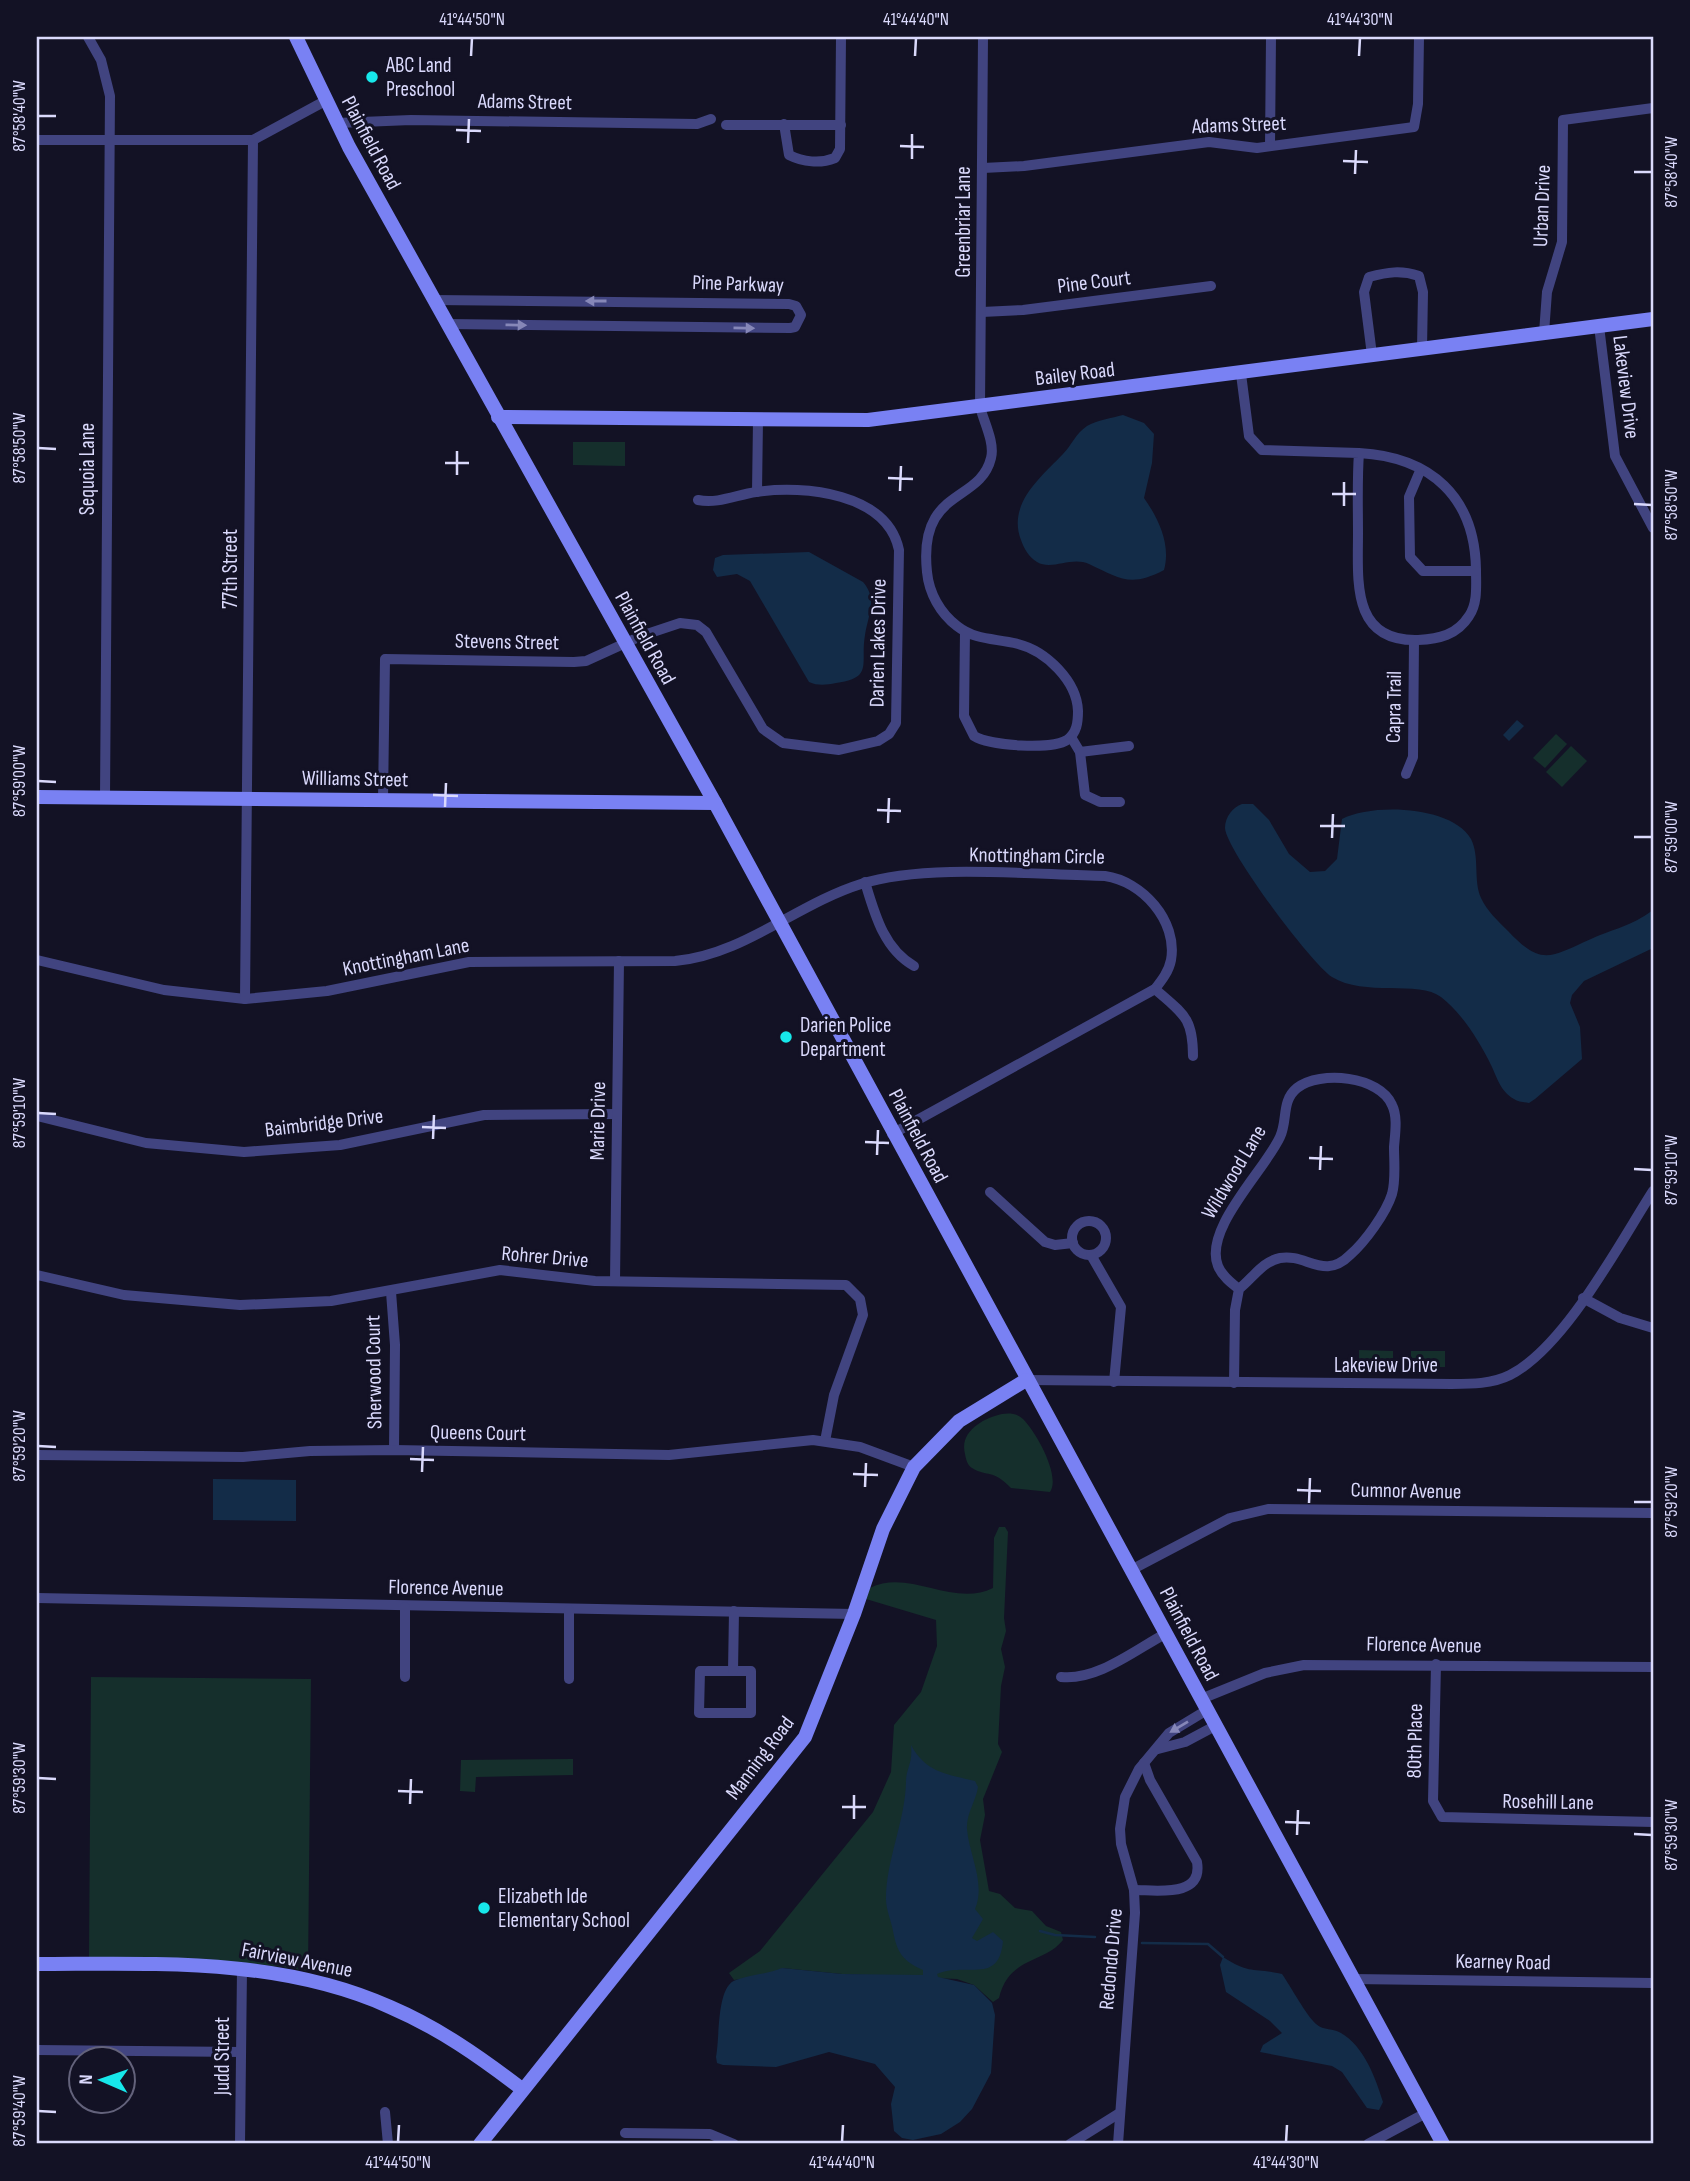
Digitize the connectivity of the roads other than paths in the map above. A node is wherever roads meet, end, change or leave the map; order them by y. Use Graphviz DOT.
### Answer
graph roads {
  1 [pos="88,37"];
  2 [pos="296,37"];
  3 [pos="841,37"];
  4 [pos="983,37"];
  5 [pos="1271,37"];
  6 [pos="1419,37"];
  7 [pos="325,101"];
  8 [pos="1653,108"];
  9 [pos="711,119"];
  10 [pos="337,123"];
  11 [pos="784,124"];
  12 [pos="726,125"];
  13 [pos="841,125"];
  14 [pos="37,140"];
  15 [pos="253,140"];
  16 [pos="108,141"];
  17 [pos="1270,146"];
  18 [pos="982,168"];
  19 [pos="1211,286"];
  20 [pos="433,300"];
  21 [pos="637,302"];
  22 [pos="982,312"];
  23 [pos="1653,319"];
  24 [pos="448,324"];
  25 [pos="636,326"];
  26 [pos="1599,326"];
  27 [pos="1544,333"];
  28 [pos="1422,349"];
  29 [pos="1372,355"];
  30 [pos="1241,374"];
  31 [pos="980,407"];
  32 [pos="498,417"];
  33 [pos="758,419"];
  34 [pos="1359,453"];
  35 [pos="1420,471"];
  36 [pos="757,492"];
  37 [pos="698,500"];
  38 [pos="1653,528"];
  39 [pos="1476,571"];
  40 [pos="965,631"];
  41 [pos="1414,640"];
  42 [pos="624,645"];
  43 [pos="1071,737"];
  44 [pos="1129,746"];
  45 [pos="1080,752"];
  46 [pos="1406,774"];
  47 [pos="37,797"];
  48 [pos="104,798"];
  49 [pos="247,799"];
  50 [pos="383,800"];
  51 [pos="1120,802"];
  52 [pos="715,803"];
  53 [pos="865,882"];
  54 [pos="778,921"];
  55 [pos="37,960"];
  56 [pos="619,961"];
  57 [pos="914,966"];
  58 [pos="1155,989"];
  59 [pos="245,999"];
  60 [pos="1193,1056"];
  61 [pos="617,1114"];
  62 [pos="37,1116"];
  63 [pos="892,1133"];
  64 [pos="1653,1191"];
  65 [pos="990,1192"];
  66 [pos="1073,1243"];
  67 [pos="1091,1255"];
  68 [pos="37,1275"];
  69 [pos="615,1281"];
  70 [pos="1239,1289"];
  71 [pos="390,1292"];
  72 [pos="1583,1298"];
  73 [pos="1653,1328"];
  74 [pos="1026,1380"];
  75 [pos="1114,1382"];
  76 [pos="1234,1383"];
  77 [pos="825,1441"];
  78 [pos="394,1450"];
  79 [pos="37,1455"];
  80 [pos="914,1467"];
  81 [pos="1653,1513"];
  82 [pos="1131,1570"];
  83 [pos="37,1598"];
  84 [pos="405,1607"];
  85 [pos="569,1610"];
  86 [pos="734,1611"];
  87 [pos="854,1614"];
  88 [pos="1165,1634"];
  89 [pos="1436,1664"];
  90 [pos="1653,1667"];
  91 [pos="733,1671"];
  92 [pos="405,1677"];
  93 [pos="1061,1677"];
  94 [pos="569,1679"];
  95 [pos="1204,1705"];
  96 [pos="1215,1726"];
  97 [pos="1158,1749"];
  98 [pos="1144,1763"];
  99 [pos="1442,1817"];
  100 [pos="1653,1822"];
  101 [pos="1134,1890"];
  102 [pos="37,1964"];
  103 [pos="242,1969"];
  104 [pos="1352,1979"];
  105 [pos="1653,1983"];
  106 [pos="37,2050"];
  107 [pos="241,2052"];
  108 [pos="522,2089"];
  109 [pos="385,2112"];
  110 [pos="1426,2113"];
  111 [pos="1118,2114"];
  112 [pos="625,2133"];
  113 [pos="240,2144"];
  114 [pos="388,2144"];
  115 [pos="480,2144"];
  116 [pos="734,2144"];
  117 [pos="1070,2144"];
  118 [pos="1118,2144"];
  119 [pos="1368,2144"];
  120 [pos="1443,2144"];
  1 -- 16 [label="street, Sequoia Lane"];
  2 -- 7 [label="street, Plainfield Road"];
  3 -- 13 [label="street"];
  4 -- 18 [label="street, Greenbriar Lane"];
  5 -- 17 [label="street"];
  6 -- 17 [label="street, Adams Street"];
  7 -- 10 [label="street, Plainfield Road"];
  7 -- 15 [label="street"];
  8 -- 27 [label="street, Urban Drive"];
  9 -- 10 [label="street, Adams Street"];
  10 -- 20 [label="street, Plainfield Road"];
  11 -- 12 [label="street"];
  11 -- 13 [label="street"];
  11 -- 13 [label="street"];
  14 -- 16 [label="street"];
  15 -- 16 [label="street"];
  15 -- 49 [label="street, 77th Street"];
  16 -- 48 [label="street, Sequoia Lane"];
  17 -- 18 [label="street, Adams Street"];
  18 -- 22 [label="street, Greenbriar Lane"];
  19 -- 22 [label="street, Pine Court"];
  21 -- 20 [label="street, Pine Parkway, one-way"];
  20 -- 24 [label="street, Plainfield Road"];
  21 -- 25 [label="street"];
  25 -- 21 [label="street, Pine Parkway, one-way"];
  22 -- 31 [label="street, Greenbriar Lane"];
  23 -- 26 [label="street, Bailey Road"];
  24 -- 25 [label="street, Pine Parkway, one-way"];
  24 -- 32 [label="street, Plainfield Road"];
  26 -- 27 [label="street, Bailey Road"];
  26 -- 38 [label="street, Lakeview Drive"];
  27 -- 28 [label="street, Bailey Road"];
  28 -- 29 [label="street, Bailey Road"];
  28 -- 29 [label="street"];
  29 -- 30 [label="street, Bailey Road"];
  30 -- 31 [label="street, Bailey Road"];
  30 -- 34 [label="street"];
  31 -- 33 [label="street, Bailey Road"];
  31 -- 40 [label="street, Greenbriar Lane"];
  32 -- 33 [label="street, Bailey Road"];
  32 -- 42 [label="street, Plainfield Road"];
  33 -- 36 [label="street"];
  34 -- 35 [label="street"];
  34 -- 41 [label="street"];
  35 -- 39 [label="street"];
  35 -- 39 [label="street"];
  36 -- 37 [label="street, Darien Lakes Drive"];
  36 -- 42 [label="street, Darien Lakes Drive"];
  39 -- 41 [label="street"];
  40 -- 43 [label="street"];
  40 -- 43 [label="street"];
  41 -- 46 [label="street, Capra Trail"];
  42 -- 50 [label="street, Stevens Street"];
  42 -- 52 [label="street, Plainfield Road"];
  43 -- 45 [label="street"];
  44 -- 45 [label="street"];
  45 -- 51 [label="street"];
  47 -- 48 [label="street, Williams Street"];
  48 -- 49 [label="street, Williams Street"];
  49 -- 50 [label="street, Williams Street"];
  49 -- 59 [label="street, 77th Street"];
  50 -- 52 [label="street, Williams Street"];
  52 -- 54 [label="street, Plainfield Road"];
  53 -- 54 [label="street, Knottingham Circle"];
  53 -- 57 [label="street"];
  53 -- 58 [label="street, Knottingham Circle"];
  54 -- 56 [label="street, Knottingham Lane"];
  54 -- 63 [label="street, Plainfield Road"];
  55 -- 59 [label="street, Knottingham Lane"];
  56 -- 59 [label="street, Knottingham Lane"];
  56 -- 61 [label="street, Marie Drive"];
  58 -- 60 [label="street"];
  58 -- 63 [label="street"];
  61 -- 62 [label="street, Baimbridge Drive"];
  61 -- 69 [label="street, Marie Drive"];
  63 -- 74 [label="street, Plainfield Road"];
  64 -- 72 [label="street, Lakeview Drive"];
  65 -- 66 [label="street"];
  66 -- 67 [label="street"];
  66 -- 67 [label="street"];
  67 -- 75 [label="street"];
  68 -- 71 [label="street, Rohrer Drive"];
  69 -- 71 [label="street, Rohrer Drive"];
  69 -- 77 [label="street, Rohrer Drive"];
  70 -- 70 [label="street, Wildwood Lane"];
  70 -- 76 [label="street"];
  71 -- 78 [label="street, Sherwood Court"];
  72 -- 73 [label="street"];
  72 -- 76 [label="street, Lakeview Drive"];
  74 -- 75 [label="street, Lakeview Drive"];
  74 -- 80 [label="street, Manning Road"];
  74 -- 82 [label="street, Plainfield Road"];
  75 -- 76 [label="street, Lakeview Drive"];
  77 -- 78 [label="street, Queens Court"];
  77 -- 80 [label="street, Queens Court"];
  78 -- 79 [label="street, Queens Court"];
  80 -- 87 [label="street, Manning Road"];
  81 -- 82 [label="street, Cumnor Avenue"];
  82 -- 88 [label="street, Plainfield Road"];
  83 -- 84 [label="street, Florence Avenue"];
  84 -- 85 [label="street, Florence Avenue"];
  84 -- 92 [label="street"];
  85 -- 86 [label="street, Florence Avenue"];
  85 -- 94 [label="street"];
  86 -- 87 [label="street, Florence Avenue"];
  86 -- 91 [label="street"];
  87 -- 108 [label="street, Manning Road"];
  88 -- 93 [label="street"];
  88 -- 95 [label="street, Plainfield Road"];
  89 -- 90 [label="street, Florence Avenue"];
  89 -- 95 [label="street, Florence Avenue"];
  89 -- 99 [label="street, 80th Place"];
  91 -- 91 [label="street"];
  95 -- 96 [label="street, Plainfield Road"];
  95 -- 97 [label="street, Redondo Drive, one-way"];
  96 -- 97 [label="street, Redondo Drive"];
  96 -- 104 [label="street, Plainfield Road"];
  97 -- 98 [label="street, Redondo Drive"];
  98 -- 101 [label="street, Redondo Drive"];
  98 -- 101 [label="street"];
  99 -- 100 [label="street, Rosehill Lane"];
  101 -- 111 [label="street, Redondo Drive"];
  102 -- 103 [label="street, Fairview Avenue"];
  103 -- 107 [label="street, Judd Street"];
  103 -- 108 [label="street, Fairview Avenue"];
  104 -- 105 [label="street, Kearney Road"];
  104 -- 110 [label="street, Plainfield Road"];
  106 -- 107 [label="street"];
  107 -- 113 [label="street, Judd Street"];
  108 -- 115 [label="street, Manning Road"];
  109 -- 114 [label="street"];
  110 -- 119 [label="street"];
  110 -- 120 [label="street, Plainfield Road"];
  111 -- 117 [label="street"];
  111 -- 118 [label="street, Redondo Drive"];
  112 -- 116 [label="street"];
}
